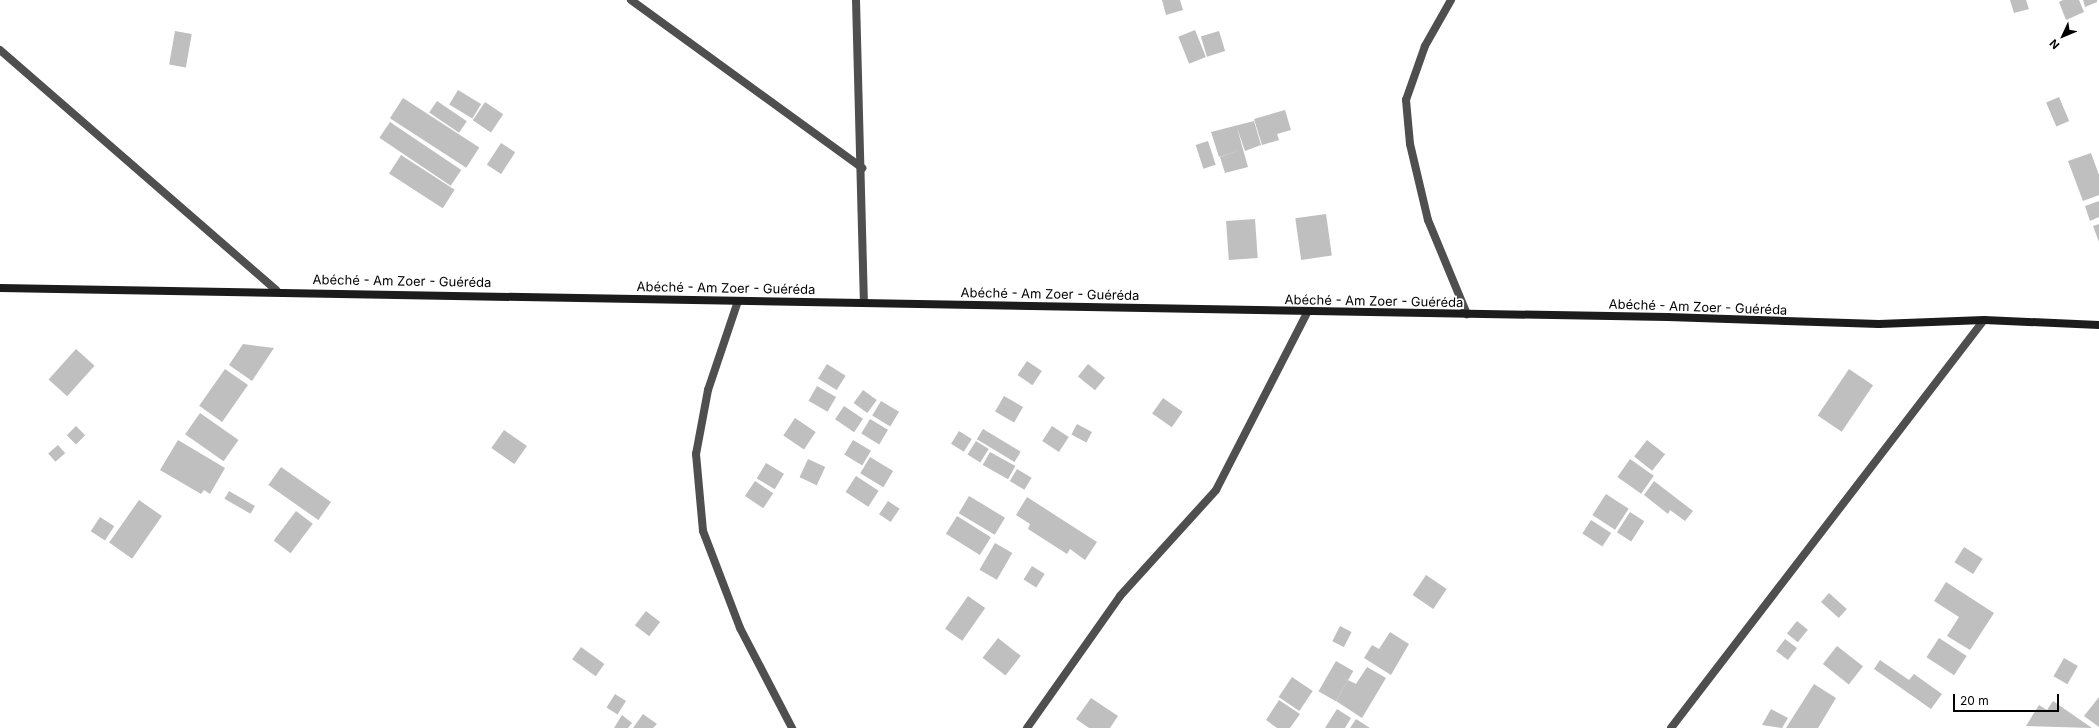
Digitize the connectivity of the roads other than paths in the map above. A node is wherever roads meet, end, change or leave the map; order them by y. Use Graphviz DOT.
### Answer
graph roads {
  1 [pos="632,0"];
  2 [pos="856,0"];
  3 [pos="1451,0"];
  4 [pos="0,50"];
  5 [pos="862,168"];
  6 [pos="0,288"];
  7 [pos="276,290"];
  8 [pos="738,301"];
  9 [pos="864,302"];
  10 [pos="1308,311"];
  11 [pos="1467,314"];
  12 [pos="1984,320"];
  13 [pos="2099,325"];
  14 [pos="792,728"];
  15 [pos="1027,728"];
  16 [pos="1671,728"];
  1 -- 5 [label="street"];
  2 -- 5 [label="street"];
  3 -- 11 [label="street"];
  4 -- 7 [label="street"];
  5 -- 9 [label="street"];
  6 -- 7 [label="main road, Abéché - Am Zoer - Guéréda"];
  7 -- 8 [label="main road, Abéché - Am Zoer - Guéréda"];
  8 -- 9 [label="main road, Abéché - Am Zoer - Guéréda"];
  8 -- 14 [label="street"];
  9 -- 10 [label="main road, Abéché - Am Zoer - Guéréda"];
  10 -- 11 [label="main road, Abéché - Am Zoer - Guéréda"];
  10 -- 15 [label="street"];
  11 -- 12 [label="main road, Abéché - Am Zoer - Guéréda"];
  12 -- 13 [label="main road, Abéché - Am Zoer - Guéréda"];
  12 -- 16 [label="street"];
}
